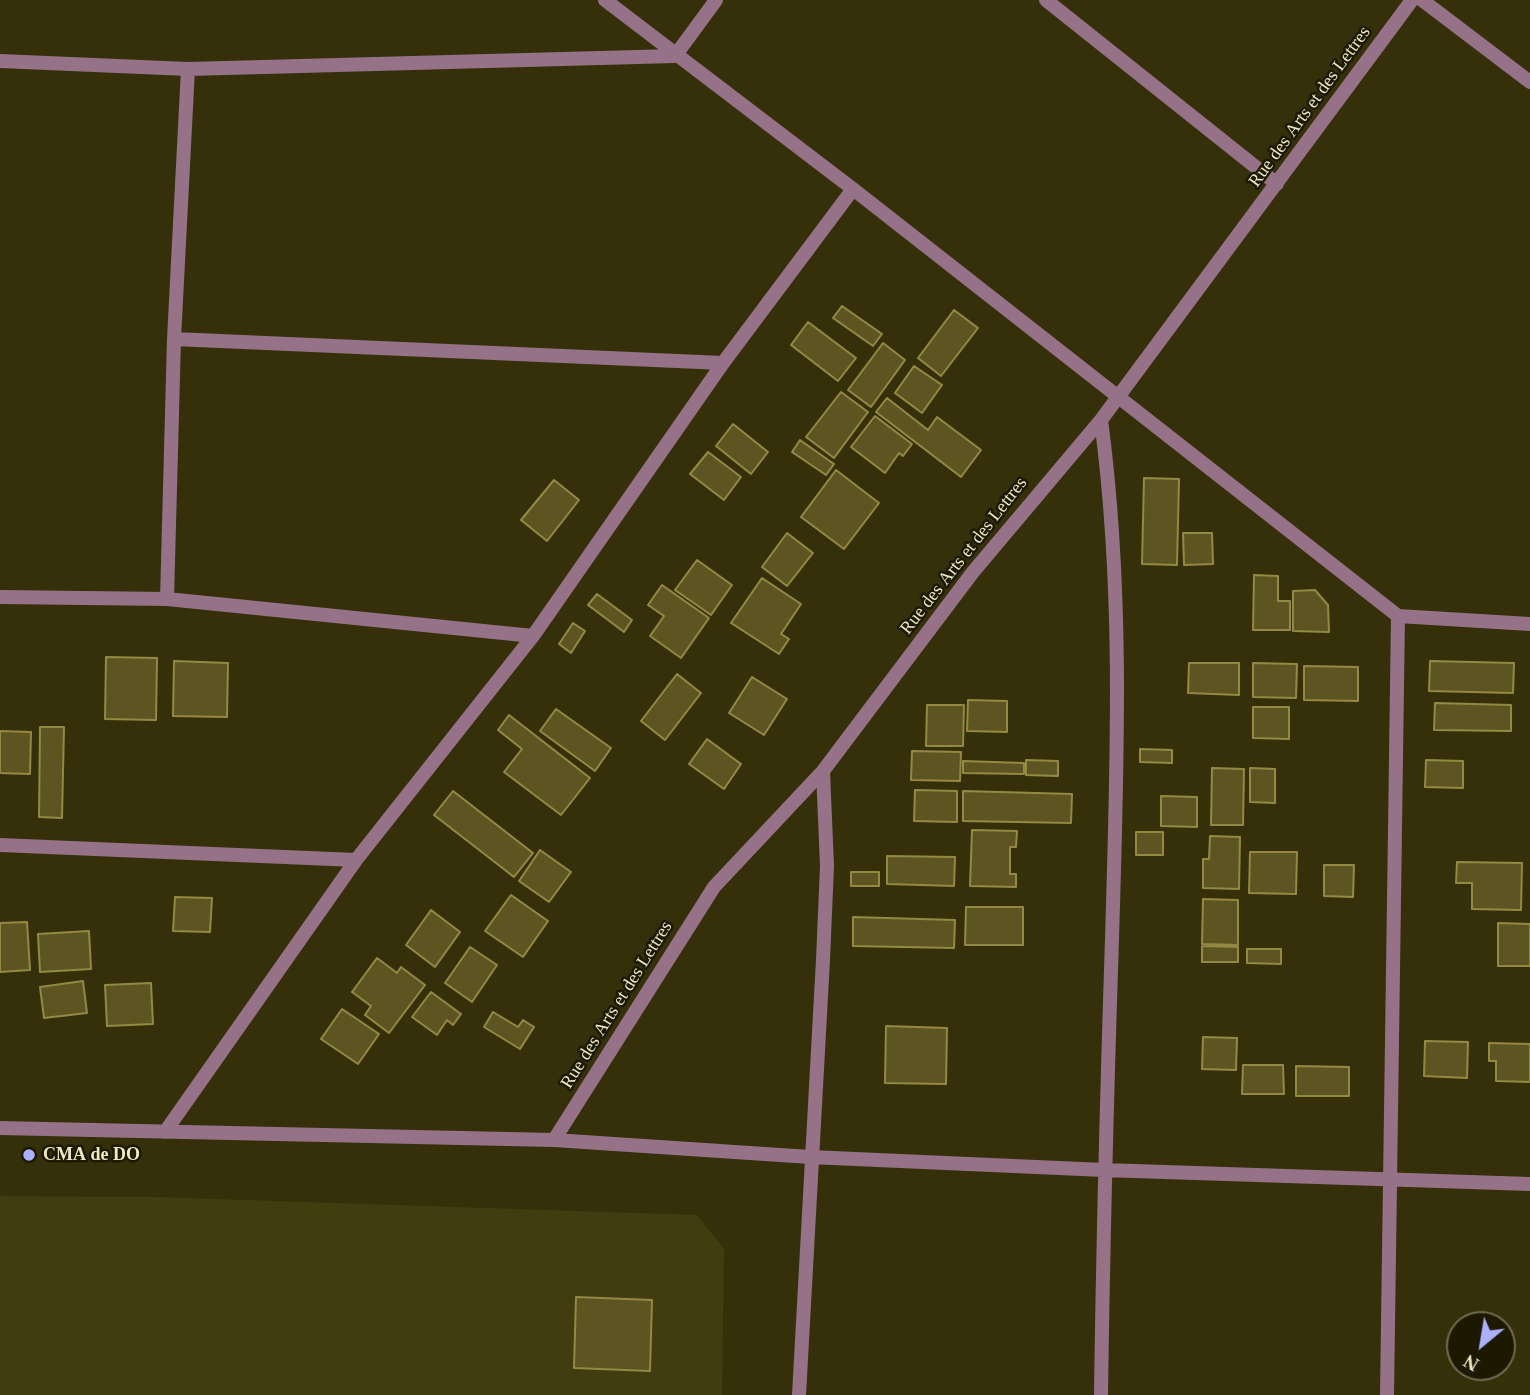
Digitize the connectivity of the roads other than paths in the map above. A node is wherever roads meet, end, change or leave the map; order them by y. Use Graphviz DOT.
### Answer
graph roads {
  1 [pos="605,0"];
  2 [pos="716,0"];
  3 [pos="1046,0"];
  4 [pos="1412,0"];
  5 [pos="1422,0"];
  6 [pos="675,56"];
  7 [pos="0,61"];
  8 [pos="188,69"];
  9 [pos="1530,82"];
  10 [pos="1277,184"];
  11 [pos="853,189"];
  12 [pos="174,339"];
  13 [pos="723,363"];
  14 [pos="1120,396"];
  15 [pos="1101,420"];
  16 [pos="0,597"];
  17 [pos="167,599"];
  18 [pos="1398,616"];
  19 [pos="1530,624"];
  20 [pos="533,636"];
  21 [pos="823,771"];
  22 [pos="0,845"];
  23 [pos="356,860"];
  24 [pos="0,1128"];
  25 [pos="165,1132"];
  26 [pos="554,1139"];
  27 [pos="810,1157"];
  28 [pos="1104,1170"];
  29 [pos="1391,1182"];
  30 [pos="1530,1184"];
  31 [pos="799,1395"];
  32 [pos="1101,1395"];
  33 [pos="1387,1395"];
  1 -- 6 [label="street"];
  2 -- 6 [label="street"];
  3 -- 10 [label="street"];
  4 -- 10 [label="street, Rue des Arts et des Lettres"];
  5 -- 9 [label="street"];
  6 -- 8 [label="street"];
  6 -- 11 [label="street"];
  7 -- 8 [label="street"];
  8 -- 12 [label="street"];
  10 -- 14 [label="street, Rue des Arts et des Lettres"];
  11 -- 13 [label="street"];
  11 -- 14 [label="street"];
  12 -- 13 [label="street"];
  12 -- 17 [label="street"];
  13 -- 20 [label="street"];
  14 -- 15 [label="street, Rue des Arts et des Lettres"];
  14 -- 18 [label="street"];
  15 -- 21 [label="street, Rue des Arts et des Lettres"];
  15 -- 28 [label="street"];
  16 -- 17 [label="street"];
  17 -- 20 [label="street"];
  18 -- 19 [label="street"];
  18 -- 29 [label="street"];
  20 -- 23 [label="street"];
  21 -- 26 [label="street, Rue des Arts et des Lettres"];
  21 -- 27 [label="street"];
  22 -- 23 [label="street"];
  23 -- 25 [label="street"];
  24 -- 25 [label="street"];
  25 -- 26 [label="street"];
  26 -- 27 [label="street"];
  27 -- 28 [label="street"];
  27 -- 31 [label="street"];
  28 -- 29 [label="street"];
  28 -- 32 [label="street"];
  29 -- 30 [label="street"];
  29 -- 33 [label="street"];
}
